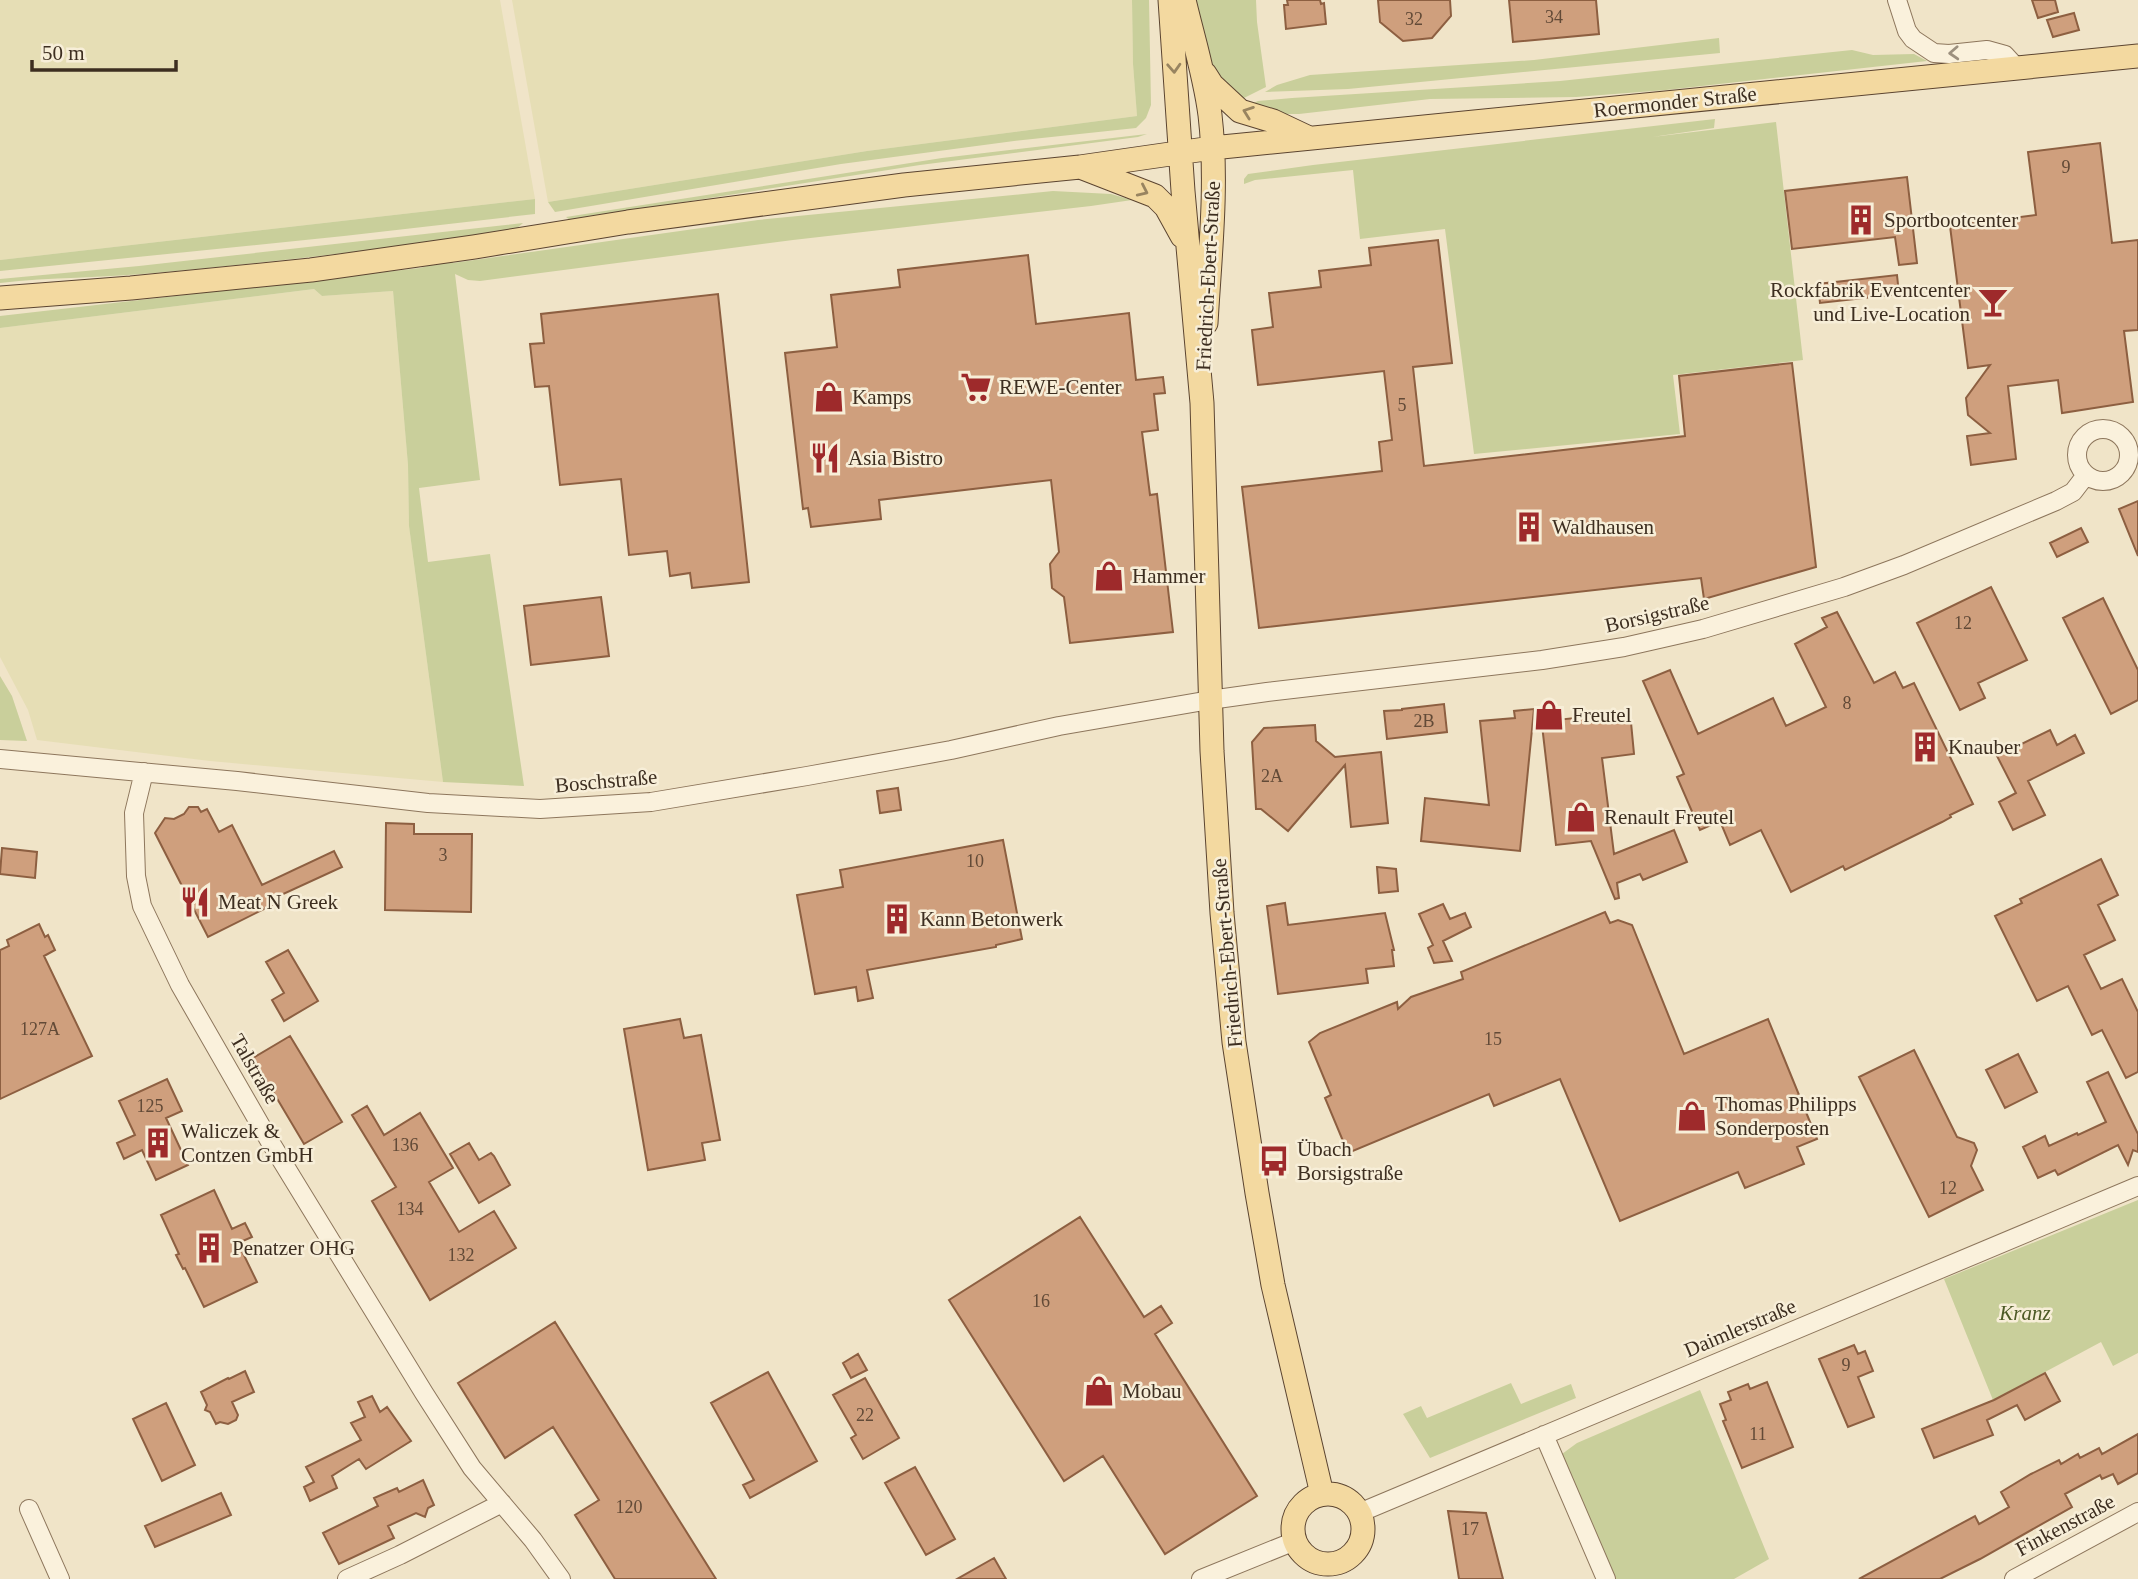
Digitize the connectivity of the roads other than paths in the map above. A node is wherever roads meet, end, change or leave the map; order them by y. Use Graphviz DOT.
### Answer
graph roads {
  1 [pos="1170,0"];
  2 [pos="1184,0"];
  3 [pos="1897,0"];
  4 [pos="2138,56"];
  5 [pos="2016,67"];
  6 [pos="1201,68"];
  7 [pos="1309,138"];
  8 [pos="1212,148"];
  9 [pos="1180,152"];
  10 [pos="1080,167"];
  11 [pos="1188,246"];
  12 [pos="0,298"];
  13 [pos="1202,403"];
  14 [pos="2085,475"];
  15 [pos="1210,700"];
  16 [pos="0,759"];
  17 [pos="145,772"];
  18 [pos="2138,1186"];
  19 [pos="1544,1435"];
  20 [pos="1322,1494"];
  21 [pos="502,1503"];
  22 [pos="29,1509"];
  23 [pos="2138,1512"];
  24 [pos="1359,1513"];
  25 [pos="1295,1541"];
  26 [pos="1338,1571"];
  27 [pos="60,1579"];
  28 [pos="347,1579"];
  29 [pos="561,1579"];
  30 [pos="1201,1579"];
  31 [pos="1606,1579"];
  32 [pos="2014,1579"];
  1 -- 9 [label="main road, Friedrich-Ebert-Straße, one-way"];
  2 -- 6 [label="main road, Friedrich-Ebert-Straße"];
  5 -- 3 [label="street, one-way"];
  4 -- 5 [label="main road, Roermonder Straße"];
  5 -- 7 [label="main road, Roermonder Straße"];
  7 -- 6 [label="main road, one-way"];
  6 -- 8 [label="main road, Friedrich-Ebert-Straße"];
  7 -- 8 [label="main road, Roermonder Straße"];
  8 -- 9 [label="main road, Roermonder Straße"];
  8 -- 13 [label="main road, Friedrich-Ebert-Straße"];
  9 -- 10 [label="main road, Roermonder Straße"];
  9 -- 11 [label="main road, Friedrich-Ebert-Straße"];
  10 -- 11 [label="main road, one-way"];
  10 -- 12 [label="main road, Roermonder Straße"];
  11 -- 13 [label="main road, Friedrich-Ebert-Straße"];
  13 -- 15 [label="main road, Friedrich-Ebert-Straße"];
  14 -- 15 [label="street, Borsigstraße"];
  15 -- 17 [label="street, Boschstraße"];
  15 -- 20 [label="main road, Friedrich-Ebert-Straße"];
  16 -- 17 [label="street, Boschstraße"];
  17 -- 21 [label="street, Talstraße"];
  18 -- 19 [label="street, Daimlerstraße"];
  19 -- 24 [label="street, Daimlerstraße"];
  19 -- 31 [label="street"];
  20 -- 24 [label="main road"];
  20 -- 25 [label="main road"];
  21 -- 28 [label="street"];
  21 -- 29 [label="street, Talstraße"];
  22 -- 27 [label="street"];
  23 -- 32 [label="street, Finkenstraße"];
  24 -- 26 [label="main road"];
  25 -- 26 [label="main road"];
  25 -- 30 [label="street"];
}
